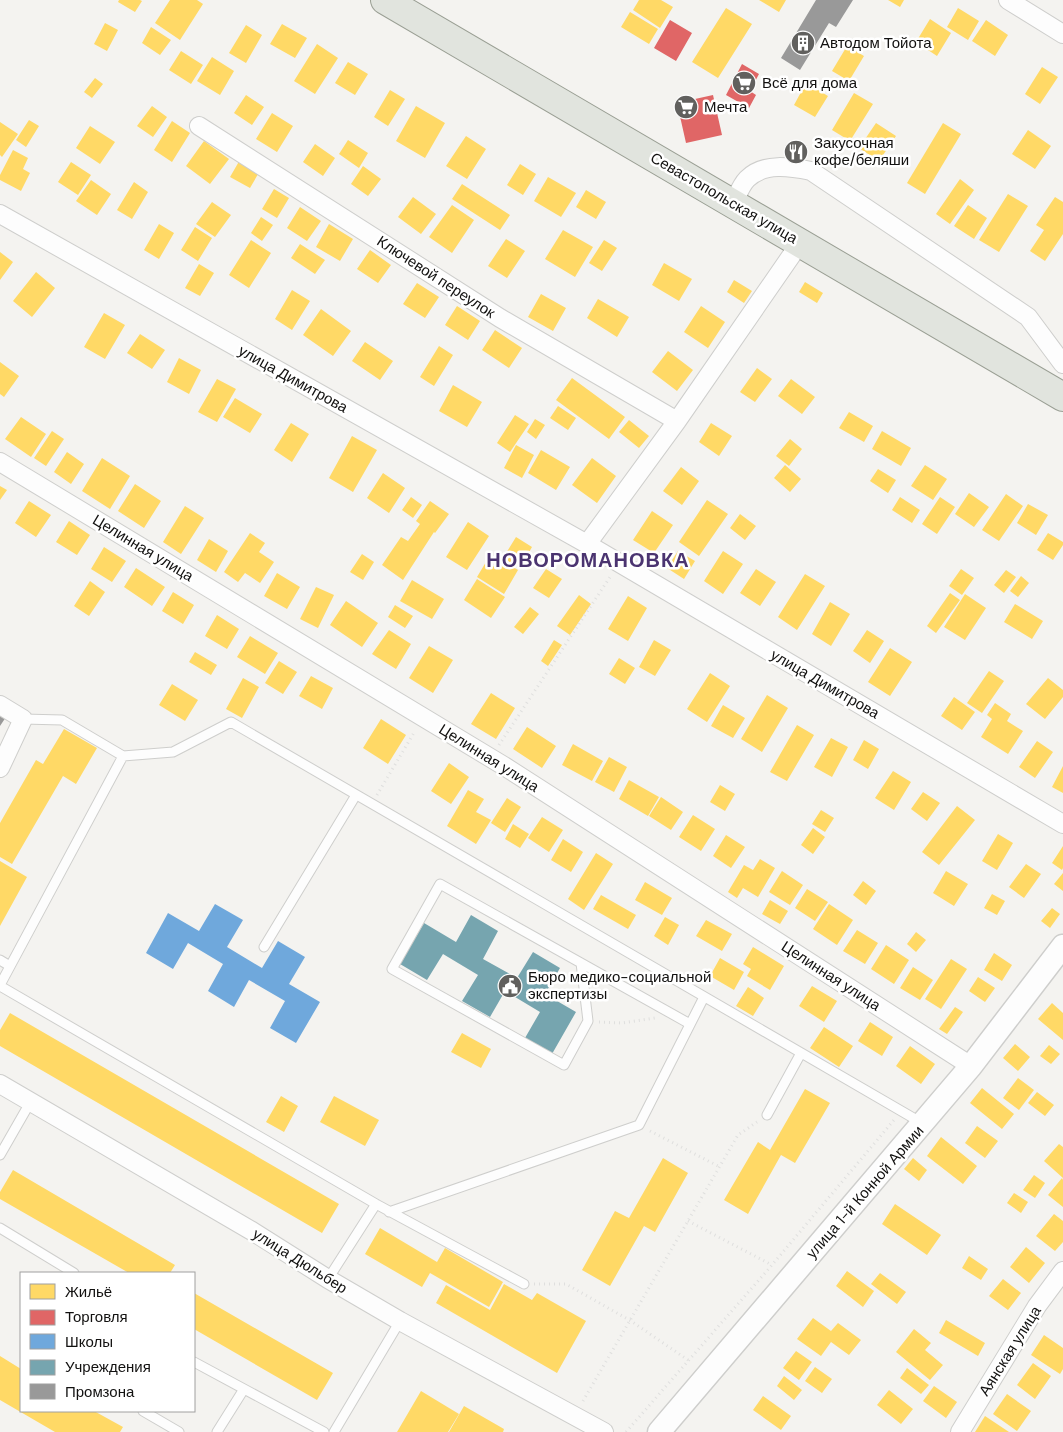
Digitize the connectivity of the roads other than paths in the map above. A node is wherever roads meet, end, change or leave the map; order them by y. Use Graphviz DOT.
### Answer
graph roads {
  1 [pos="385,0"];
  2 [pos="1008,0"];
  3 [pos="1063,34"];
  4 [pos="199,126"];
  5 [pos="733,204"];
  6 [pos="0,214"];
  7 [pos="800,243"];
  8 [pos="1063,364"];
  9 [pos="1063,397"];
  10 [pos="676,421"];
  11 [pos="0,462"];
  12 [pos="586,544"];
  13 [pos="0,705"];
  14 [pos="23,719"];
  15 [pos="123,756"];
  16 [pos="0,768"];
  17 [pos="356,795"];
  18 [pos="1063,824"];
  19 [pos="1063,946"];
  20 [pos="264,947"];
  21 [pos="0,960"];
  22 [pos="582,963"];
  23 [pos="10,966"];
  24 [pos="0,985"];
  25 [pos="704,997"];
  26 [pos="690,1024"];
  27 [pos="802,1053"];
  28 [pos="971,1066"];
  29 [pos="0,1084"];
  30 [pos="31,1101"];
  31 [pos="767,1115"];
  32 [pos="923,1124"];
  33 [pos="0,1155"];
  34 [pos="376,1204"];
  35 [pos="389,1212"];
  36 [pos="0,1228"];
  37 [pos="1063,1271"];
  38 [pos="72,1272"];
  39 [pos="328,1279"];
  40 [pos="524,1284"];
  41 [pos="400,1321"];
  42 [pos="195,1363"];
  43 [pos="244,1389"];
  44 [pos="145,1412"];
  45 [pos="179,1432"];
  46 [pos="217,1432"];
  47 [pos="324,1432"];
  48 [pos="334,1432"];
  49 [pos="604,1432"];
  50 [pos="659,1432"];
  51 [pos="960,1432"];
  1 -- 5 [label="main road, Севастопольская улица"];
  2 -- 3 [label="street"];
  4 -- 10 [label="street, Ключевой переулок"];
  5 -- 7 [label="main road, Севастопольская улица"];
  5 -- 8 [label="street"];
  6 -- 12 [label="street, улица Димитрова"];
  7 -- 9 [label="main road, Севастопольская улица"];
  7 -- 10 [label="street"];
  10 -- 12 [label="street"];
  11 -- 28 [label="street, Целинная улица"];
  12 -- 18 [label="street, улица Димитрова"];
  13 -- 14 [label="street"];
  14 -- 15 [label="lane"];
  14 -- 16 [label="street"];
  15 -- 17 [label="lane"];
  15 -- 23 [label="lane"];
  17 -- 20 [label="lane"];
  17 -- 25 [label="lane"];
  19 -- 28 [label="street, улица 1-й Конной Армии"];
  21 -- 23 [label="lane"];
  22 -- 22 [label="lane"];
  22 -- 26 [label="lane"];
  23 -- 24 [label="lane"];
  24 -- 34 [label="lane"];
  25 -- 26 [label="lane"];
  25 -- 27 [label="lane"];
  26 -- 35 [label="lane"];
  27 -- 31 [label="lane"];
  27 -- 32 [label="lane"];
  28 -- 32 [label="street, улица 1-й Конной Армии"];
  29 -- 30 [label="street, улица Дюльбер"];
  30 -- 33 [label="lane"];
  30 -- 39 [label="street, улица Дюльбер"];
  32 -- 50 [label="street, улица 1-й Конной Армии"];
  34 -- 35 [label="lane"];
  34 -- 39 [label="lane"];
  35 -- 40 [label="lane"];
  36 -- 38 [label="lane"];
  37 -- 51 [label="street, Аянская улица"];
  39 -- 41 [label="street, улица Дюльбер"];
  41 -- 48 [label="lane"];
  41 -- 49 [label="street, улица Дюльбер"];
  42 -- 43 [label="lane"];
  43 -- 46 [label="lane"];
  43 -- 47 [label="lane"];
  44 -- 45 [label="lane"];
}
